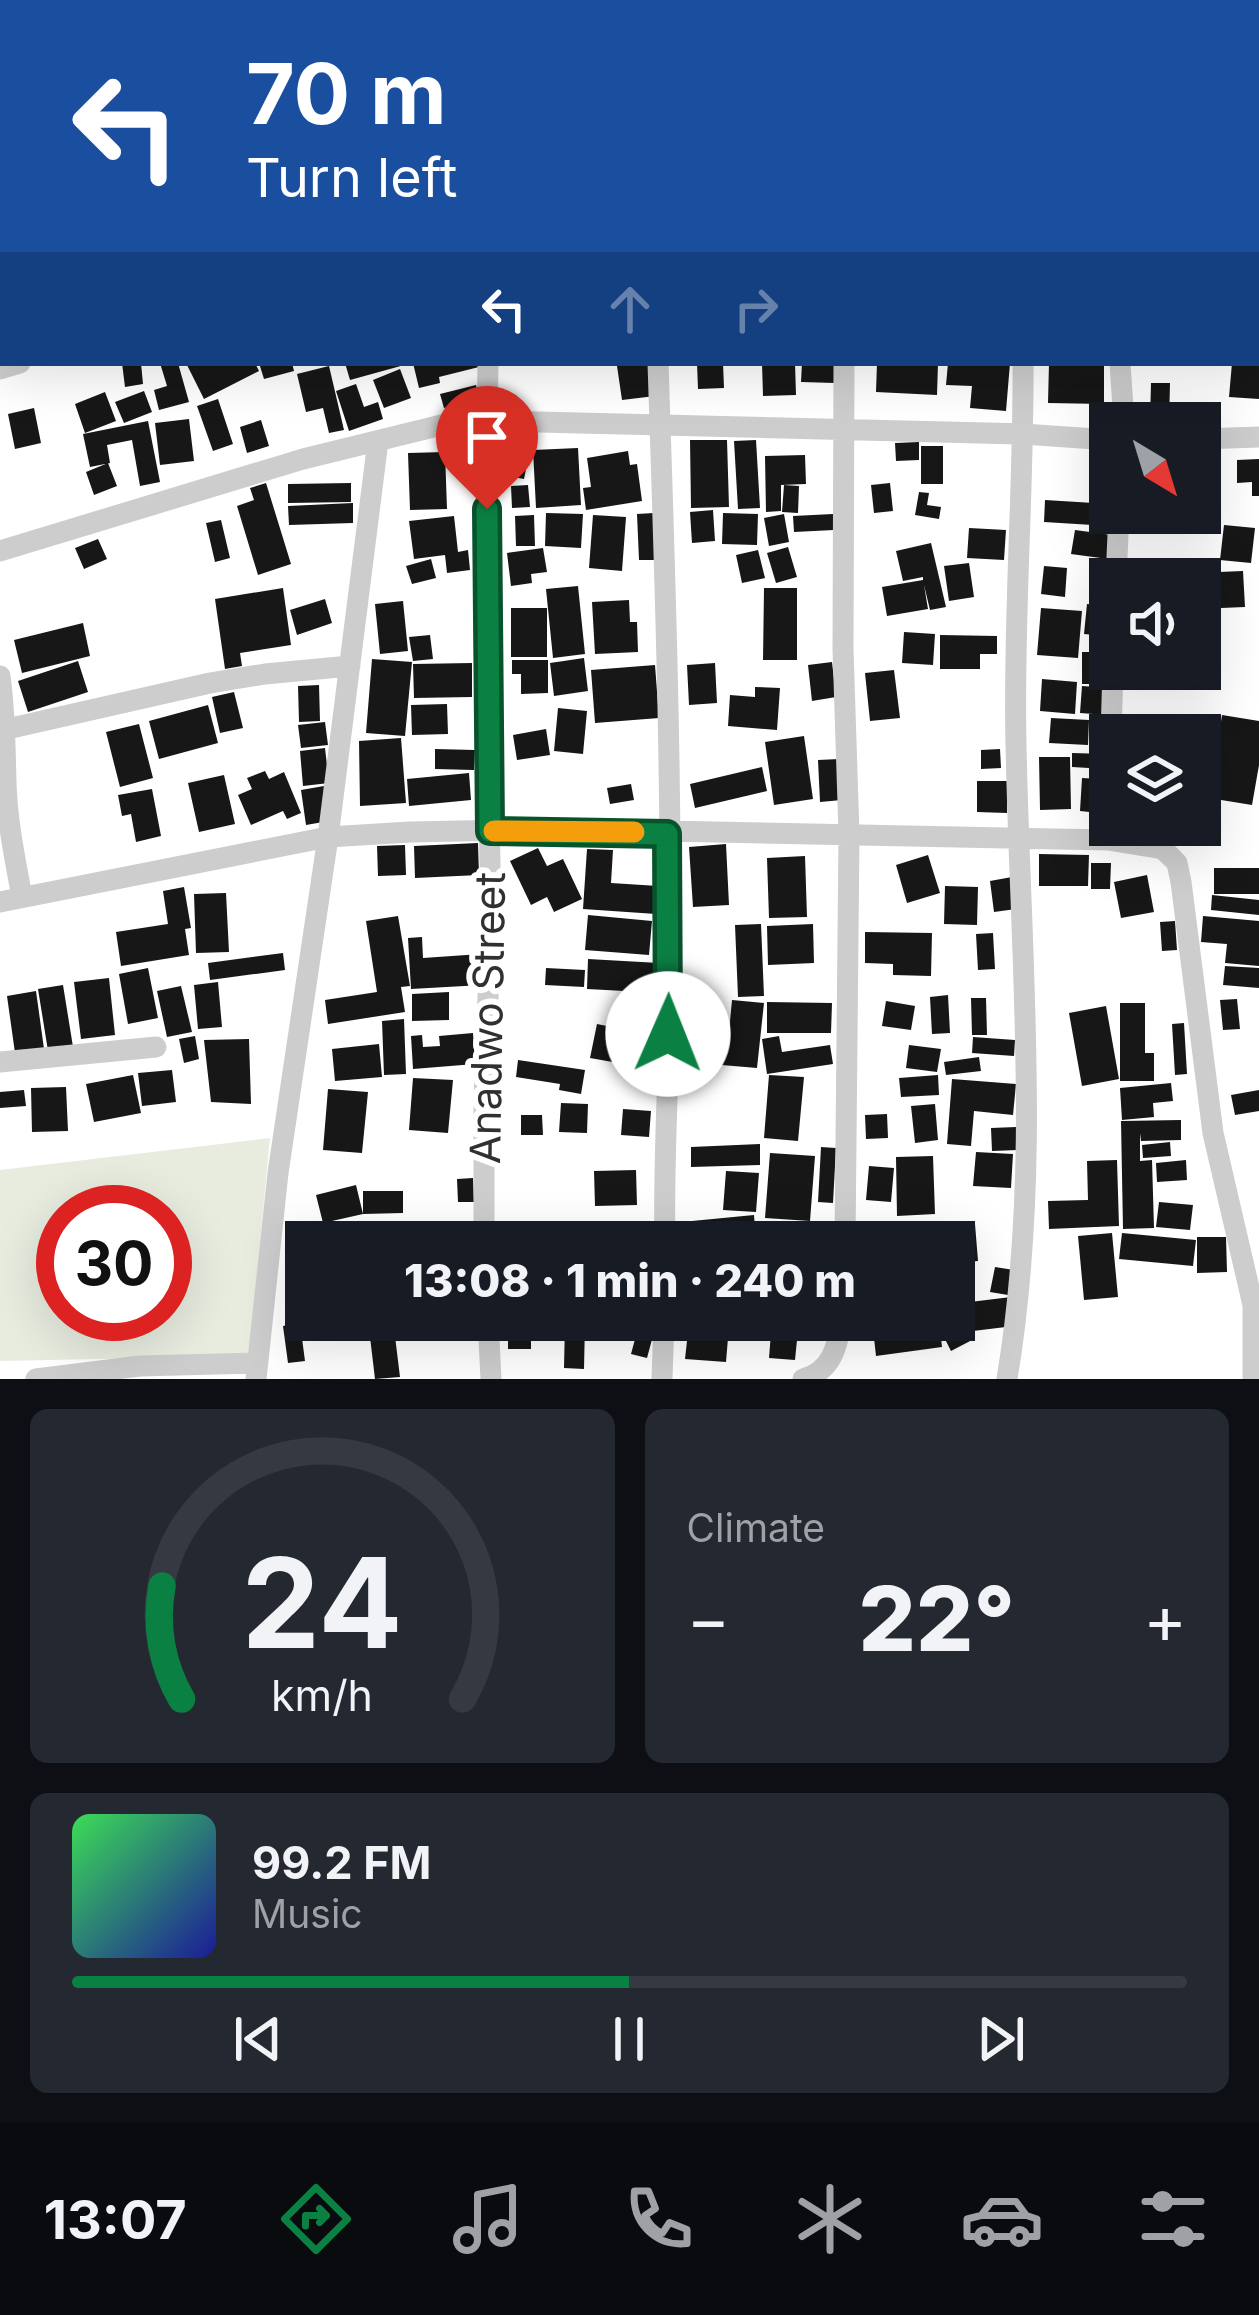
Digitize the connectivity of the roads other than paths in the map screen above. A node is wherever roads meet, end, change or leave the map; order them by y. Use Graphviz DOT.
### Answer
graph roads {
  1 [pos="488,366"];
  2 [pos="658,366"];
  3 [pos="844,366"];
  4 [pos="1023,366"];
  5 [pos="1120,366"];
  6 [pos="1123,402"];
  7 [pos="490,418"];
  8 [pos="660,426"];
  9 [pos="841,432"];
  10 [pos="1023,434"];
  11 [pos="1259,437"];
  12 [pos="1221,438"];
  13 [pos="1089,439"];
  14 [pos="378,440"];
  15 [pos="0,551"];
  16 [pos="350,666"];
  17 [pos="0,676"];
  18 [pos="7,729"];
  19 [pos="490,831"];
  20 [pos="667,834"];
  21 [pos="849,834"];
  22 [pos="328,836"];
  23 [pos="1019,840"];
  24 [pos="1089,841"];
  25 [pos="1142,846"];
  26 [pos="11,900"];
  27 [pos="157,1047"];
  28 [pos="0,1063"];
  29 [pos="484,1221"];
  30 [pos="664,1221"];
  31 [pos="845,1221"];
  32 [pos="1256,1305"];
  33 [pos="489,1341"];
  34 [pos="663,1341"];
  35 [pos="838,1341"];
  36 [pos="257,1371"];
  37 [pos="48,1378"];
  38 [pos="36,1379"];
  39 [pos="490,1379"];
  40 [pos="662,1379"];
  41 [pos="802,1379"];
  42 [pos="1007,1379"];
  43 [pos="1253,1379"];
  1 -- 7 [label="street, Anadwo Street"];
  2 -- 8 [label="street"];
  3 -- 9 [label="street"];
  4 -- 10 [label="street"];
  5 -- 6 [label="street"];
  7 -- 8 [label="street"];
  7 -- 14 [label="street"];
  7 -- 19 [label="street, Anadwo Street"];
  8 -- 9 [label="street"];
  8 -- 20 [label="street"];
  9 -- 10 [label="street"];
  9 -- 21 [label="street"];
  10 -- 13 [label="street"];
  10 -- 23 [label="street"];
  11 -- 12 [label="street"];
  14 -- 15 [label="street"];
  14 -- 16 [label="street"];
  16 -- 18 [label="street"];
  16 -- 22 [label="street"];
  17 -- 18 [label="street"];
  18 -- 26 [label="street"];
  19 -- 20 [label="street"];
  19 -- 22 [label="street"];
  19 -- 29 [label="street, Anadwo Street"];
  20 -- 21 [label="street"];
  20 -- 30 [label="street"];
  21 -- 23 [label="street"];
  21 -- 31 [label="street"];
  22 -- 26 [label="street"];
  22 -- 36 [label="street"];
  23 -- 24 [label="street"];
  23 -- 42 [label="street"];
  25 -- 32 [label="street"];
  27 -- 28 [label="street"];
  32 -- 43 [label="street"];
  33 -- 39 [label="street"];
  34 -- 40 [label="street"];
  35 -- 41 [label="street"];
  36 -- 37 [label="street"];
  37 -- 38 [label="street"];
}
